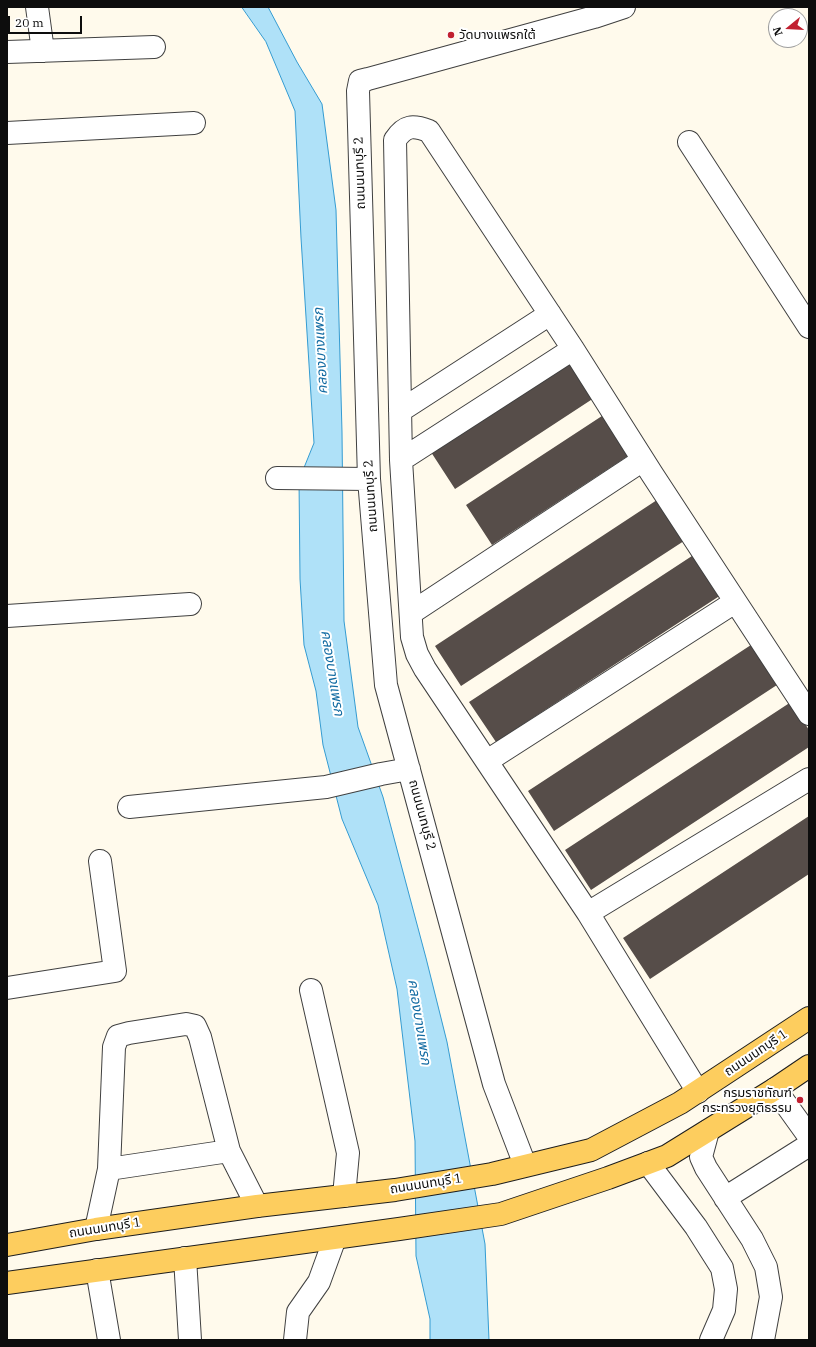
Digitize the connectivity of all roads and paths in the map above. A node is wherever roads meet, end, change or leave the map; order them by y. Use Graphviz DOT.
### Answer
graph roads {
  1 [pos="37,7"];
  2 [pos="624,7"];
  3 [pos="593,12"];
  4 [pos="154,47"];
  5 [pos="43,51"];
  6 [pos="7,52"];
  7 [pos="194,123"];
  8 [pos="7,133"];
  9 [pos="689,142"];
  10 [pos="550,314"];
  11 [pos="809,327"];
  12 [pos="573,349"];
  13 [pos="400,411"];
  14 [pos="401,460"];
  15 [pos="643,460"];
  16 [pos="284,478"];
  17 [pos="362,479"];
  18 [pos="735,602"];
  19 [pos="190,604"];
  20 [pos="411,612"];
  21 [pos="7,616"];
  22 [pos="809,714"];
  23 [pos="486,761"];
  24 [pos="409,769"];
  25 [pos="809,779"];
  26 [pos="129,807"];
  27 [pos="100,861"];
  28 [pos="588,913"];
  29 [pos="7,988"];
  30 [pos="311,990"];
  31 [pos="809,1018"];
  32 [pos="809,1066"];
  33 [pos="775,1089"];
  34 [pos="698,1092"];
  35 [pos="708,1130"];
  36 [pos="809,1140"];
  37 [pos="809,1143"];
  38 [pos="230,1151"];
  39 [pos="648,1163"];
  40 [pos="526,1165"];
  41 [pos="109,1169"];
  42 [pos="344,1196"];
  43 [pos="725,1198"];
  44 [pos="257,1206"];
  45 [pos="96,1229"];
  46 [pos="335,1238"];
  47 [pos="7,1245"];
  48 [pos="185,1258"];
  49 [pos="96,1270"];
  50 [pos="7,1283"];
  51 [pos="109,1340"];
  52 [pos="190,1340"];
  53 [pos="294,1340"];
  54 [pos="711,1340"];
  55 [pos="763,1340"];
  1 -- 5 [label="street"];
  2 -- 3 [label="street, ถนนนนทบุรี 2"];
  3 -- 17 [label="street, ถนนนนทบุรี 2"];
  4 -- 5 [label="street"];
  5 -- 6 [label="street"];
  7 -- 8 [label="street"];
  9 -- 11 [label="street"];
  10 -- 12 [label="street"];
  10 -- 13 [label="street"];
  10 -- 13 [label="street"];
  12 -- 14 [label="street"];
  12 -- 15 [label="street"];
  13 -- 14 [label="street"];
  14 -- 20 [label="street"];
  15 -- 18 [label="street"];
  15 -- 20 [label="street"];
  16 -- 17 [label="street"];
  17 -- 24 [label="street, ถนนนนทบุรี 2"];
  18 -- 22 [label="street"];
  18 -- 23 [label="street"];
  19 -- 21 [label="street"];
  20 -- 23 [label="street"];
  23 -- 28 [label="street"];
  24 -- 26 [label="street"];
  24 -- 40 [label="street, ถนนนนทบุรี 2"];
  25 -- 28 [label="street"];
  27 -- 29 [label="street"];
  28 -- 34 [label="street"];
  30 -- 42 [label="street"];
  31 -- 34 [label="main road, ถนนนนทบุรี 1"];
  32 -- 33 [label="main road"];
  33 -- 35 [label="main road"];
  33 -- 36 [label="street"];
  34 -- 40 [label="main road, ถนนนนทบุรี 1"];
  35 -- 39 [label="main road"];
  35 -- 43 [label="street"];
  37 -- 43 [label="street"];
  38 -- 41 [label="street"];
  38 -- 41 [label="street"];
  38 -- 44 [label="street"];
  39 -- 46 [label="main road"];
  39 -- 54 [label="street"];
  40 -- 42 [label="main road, ถนนนนทบุรี 1"];
  41 -- 45 [label="street"];
  42 -- 44 [label="main road, ถนนนนทบุรี 1"];
  43 -- 55 [label="street"];
  44 -- 45 [label="main road, ถนนนนทบุรี 1"];
  45 -- 47 [label="main road, ถนนนนทบุรี 1"];
  46 -- 48 [label="main road"];
  46 -- 53 [label="street"];
  48 -- 49 [label="main road"];
  48 -- 52 [label="street"];
  49 -- 50 [label="main road"];
  49 -- 51 [label="street"];
}
